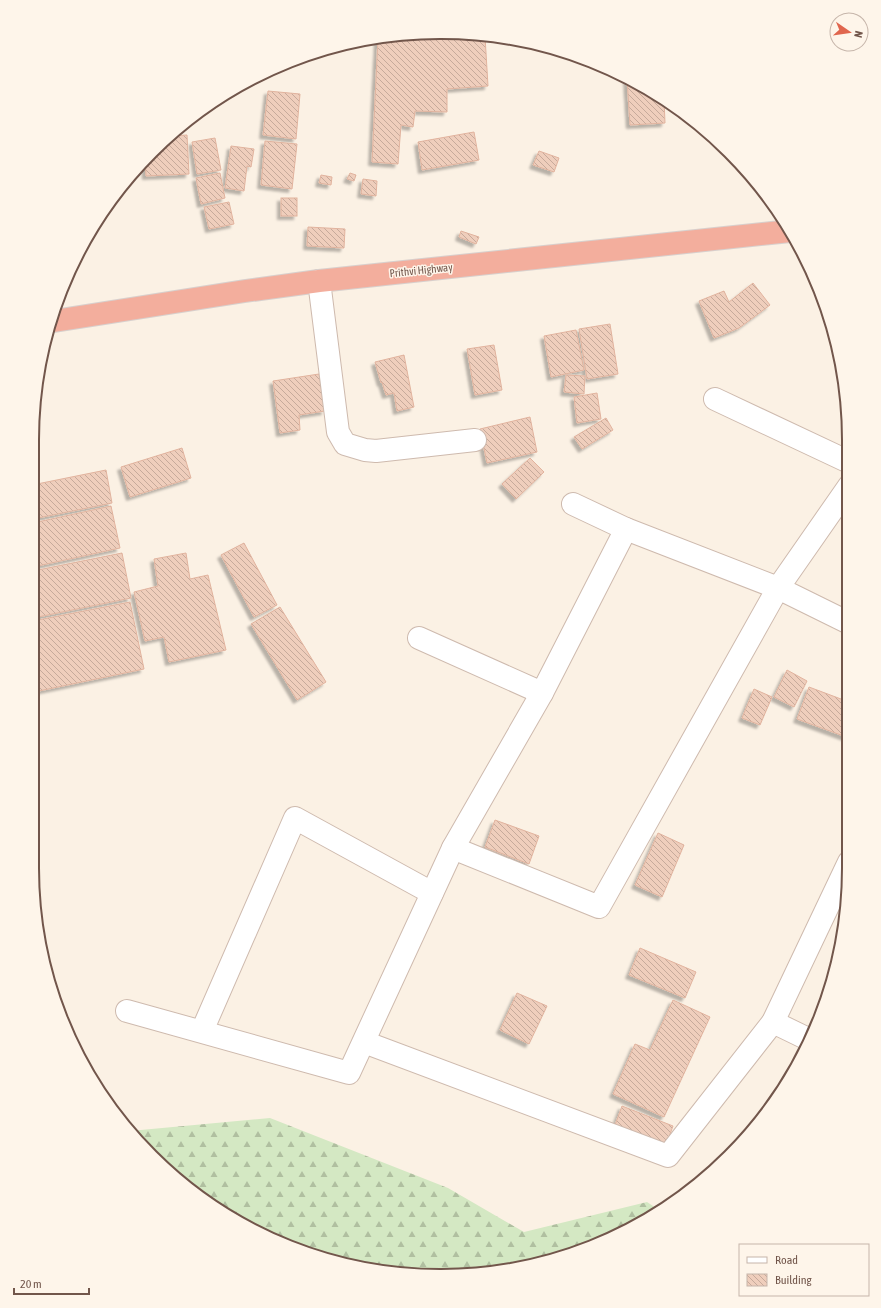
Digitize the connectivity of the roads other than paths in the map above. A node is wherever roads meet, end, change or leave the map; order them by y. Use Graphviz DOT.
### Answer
graph roads {
  1 [pos="783,232"];
  2 [pos="319,281"];
  3 [pos="58,319"];
  4 [pos="715,399"];
  5 [pos="476,440"];
  6 [pos="842,459"];
  7 [pos="842,496"];
  8 [pos="573,504"];
  9 [pos="626,530"];
  10 [pos="778,588"];
  11 [pos="842,620"];
  12 [pos="419,638"];
  13 [pos="542,693"];
  14 [pos="453,848"];
  15 [pos="842,878"];
  16 [pos="432,893"];
  17 [pos="127,1011"];
  18 [pos="773,1022"];
  19 [pos="202,1031"];
  20 [pos="804,1037"];
  21 [pos="364,1042"];
  1 -- 2 [label="highway, Prithvi Highway"];
  2 -- 3 [label="highway, Prithvi Highway"];
  2 -- 5 [label="street"];
  4 -- 6 [label="street"];
  7 -- 10 [label="street"];
  8 -- 9 [label="street"];
  9 -- 10 [label="street"];
  9 -- 13 [label="street"];
  10 -- 11 [label="street"];
  10 -- 14 [label="street"];
  12 -- 13 [label="street"];
  13 -- 14 [label="street"];
  14 -- 16 [label="street"];
  15 -- 18 [label="street"];
  16 -- 19 [label="street"];
  16 -- 21 [label="street"];
  17 -- 19 [label="street"];
  18 -- 20 [label="street"];
  18 -- 21 [label="street"];
  19 -- 21 [label="street"];
}
